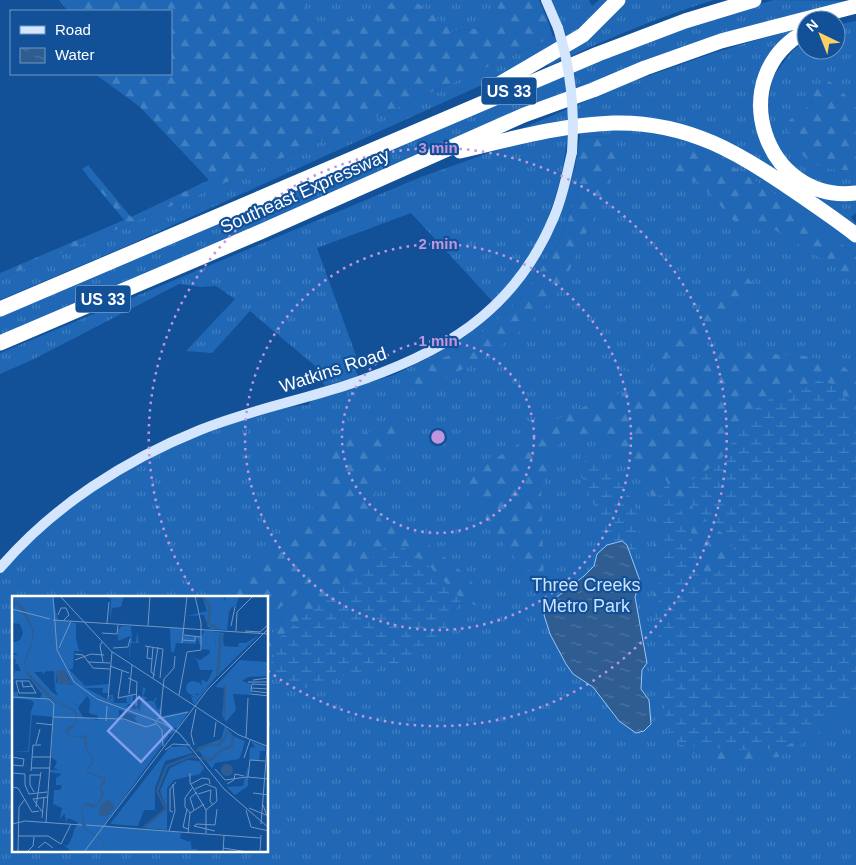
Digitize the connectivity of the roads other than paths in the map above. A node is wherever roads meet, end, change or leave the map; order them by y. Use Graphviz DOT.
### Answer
graph roads {
  1 [pos="546,0"];
  2 [pos="618,0"];
  3 [pos="754,0"];
  4 [pos="855,6"];
  5 [pos="796,38"];
  6 [pos="378,148"];
  7 [pos="427,158"];
  8 [pos="856,194"];
  9 [pos="856,235"];
  10 [pos="0,310"];
  11 [pos="0,343"];
  12 [pos="0,568"];
  1 -- 12 [label="street, Watkins Road, bridge"];
  2 -- 6 [label="highway"];
  3 -- 6 [label="highway, Southeast Expressway / US 33"];
  4 -- 7 [label="highway, Southeast Expressway / US 33"];
  5 -- 8 [label="highway"];
  6 -- 10 [label="highway, Southeast Expressway / US 33"];
  7 -- 9 [label="highway"];
  7 -- 11 [label="highway, Southeast Expressway / US 33"];
}
